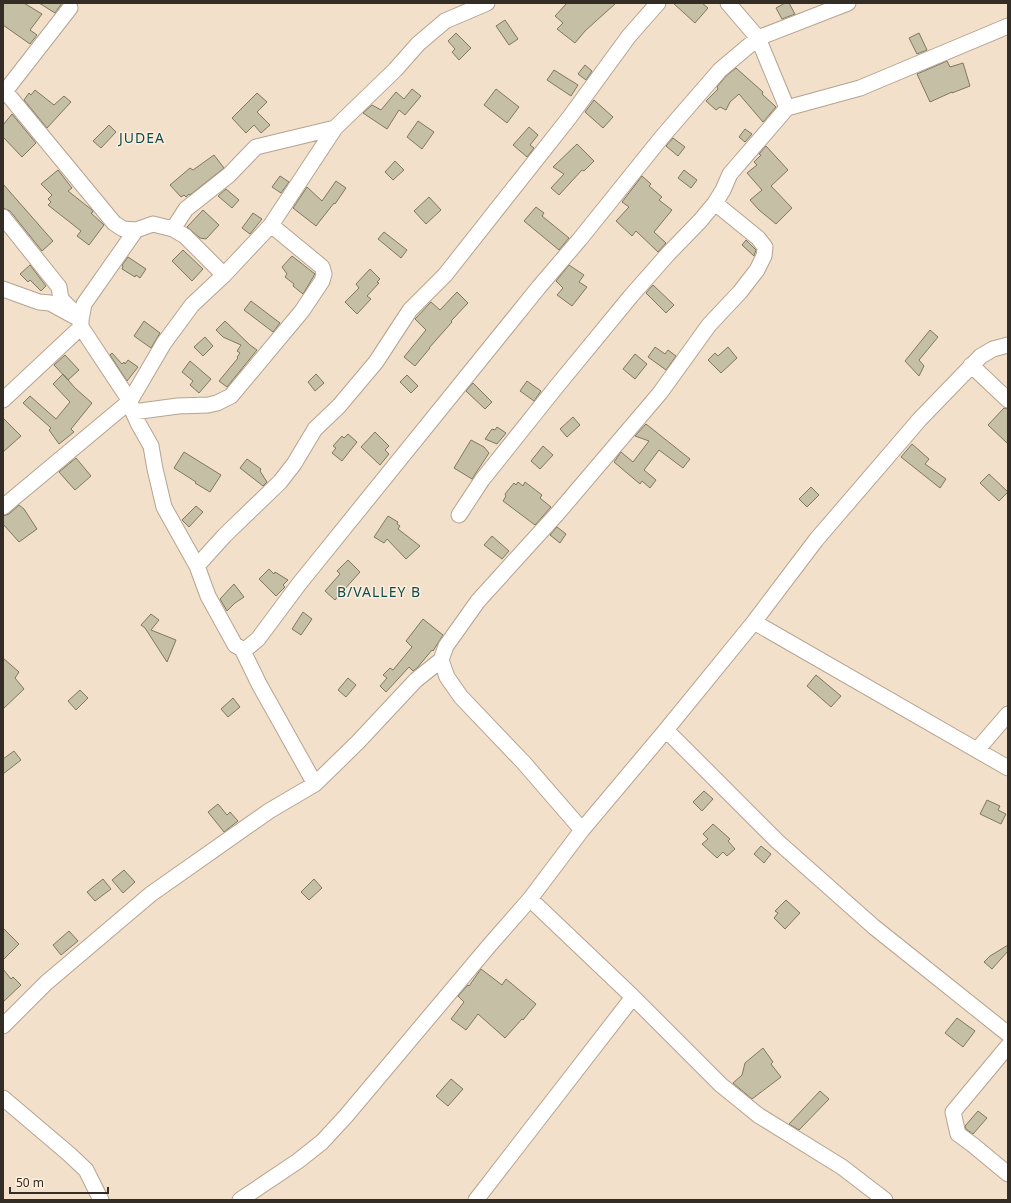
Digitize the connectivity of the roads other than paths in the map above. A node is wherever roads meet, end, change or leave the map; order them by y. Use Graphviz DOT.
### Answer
graph roads {
  1 [pos="487,3"];
  2 [pos="658,3"];
  3 [pos="728,3"];
  4 [pos="848,3"];
  5 [pos="70,8"];
  6 [pos="1008,26"];
  7 [pos="758,38"];
  8 [pos="4,92"];
  9 [pos="787,108"];
  10 [pos="335,128"];
  11 [pos="715,203"];
  12 [pos="3,217"];
  13 [pos="270,225"];
  14 [pos="173,229"];
  15 [pos="136,230"];
  16 [pos="224,275"];
  17 [pos="4,290"];
  18 [pos="81,323"];
  19 [pos="1008,345"];
  20 [pos="971,365"];
  21 [pos="3,400"];
  22 [pos="1008,400"];
  23 [pos="132,406"];
  24 [pos="3,508"];
  25 [pos="458,515"];
  26 [pos="196,566"];
  27 [pos="754,622"];
  28 [pos="242,649"];
  29 [pos="441,660"];
  30 [pos="1008,714"];
  31 [pos="666,730"];
  32 [pos="977,750"];
  33 [pos="1008,768"];
  34 [pos="314,784"];
  35 [pos="582,830"];
  36 [pos="530,899"];
  37 [pos="633,997"];
  38 [pos="3,1026"];
  39 [pos="1008,1034"];
  40 [pos="1008,1046"];
  41 [pos="3,1098"];
  42 [pos="1008,1174"];
  43 [pos="101,1200"];
  44 [pos="240,1200"];
  45 [pos="476,1200"];
  46 [pos="886,1200"];
  1 -- 10 [label="street"];
  2 -- 26 [label="street"];
  3 -- 7 [label="street"];
  4 -- 7 [label="street"];
  5 -- 8 [label="street"];
  6 -- 9 [label="street"];
  7 -- 9 [label="street"];
  7 -- 28 [label="street"];
  8 -- 15 [label="street"];
  9 -- 11 [label="street"];
  10 -- 13 [label="street"];
  10 -- 14 [label="street"];
  11 -- 25 [label="street"];
  11 -- 29 [label="street"];
  12 -- 18 [label="street"];
  13 -- 16 [label="street"];
  13 -- 23 [label="street"];
  14 -- 15 [label="street"];
  14 -- 16 [label="street"];
  15 -- 18 [label="street"];
  16 -- 23 [label="street"];
  17 -- 18 [label="street"];
  18 -- 21 [label="street"];
  18 -- 23 [label="street"];
  19 -- 20 [label="street"];
  20 -- 22 [label="street"];
  20 -- 27 [label="street"];
  23 -- 24 [label="street"];
  23 -- 26 [label="street"];
  26 -- 28 [label="street"];
  27 -- 31 [label="street"];
  27 -- 32 [label="street"];
  28 -- 34 [label="street"];
  29 -- 34 [label="street"];
  29 -- 35 [label="street"];
  30 -- 32 [label="street"];
  31 -- 35 [label="street"];
  31 -- 39 [label="street"];
  32 -- 33 [label="street"];
  34 -- 38 [label="street"];
  35 -- 36 [label="street"];
  36 -- 37 [label="street"];
  36 -- 44 [label="street"];
  37 -- 45 [label="street"];
  37 -- 46 [label="street"];
  40 -- 42 [label="street"];
  41 -- 43 [label="street"];
}
